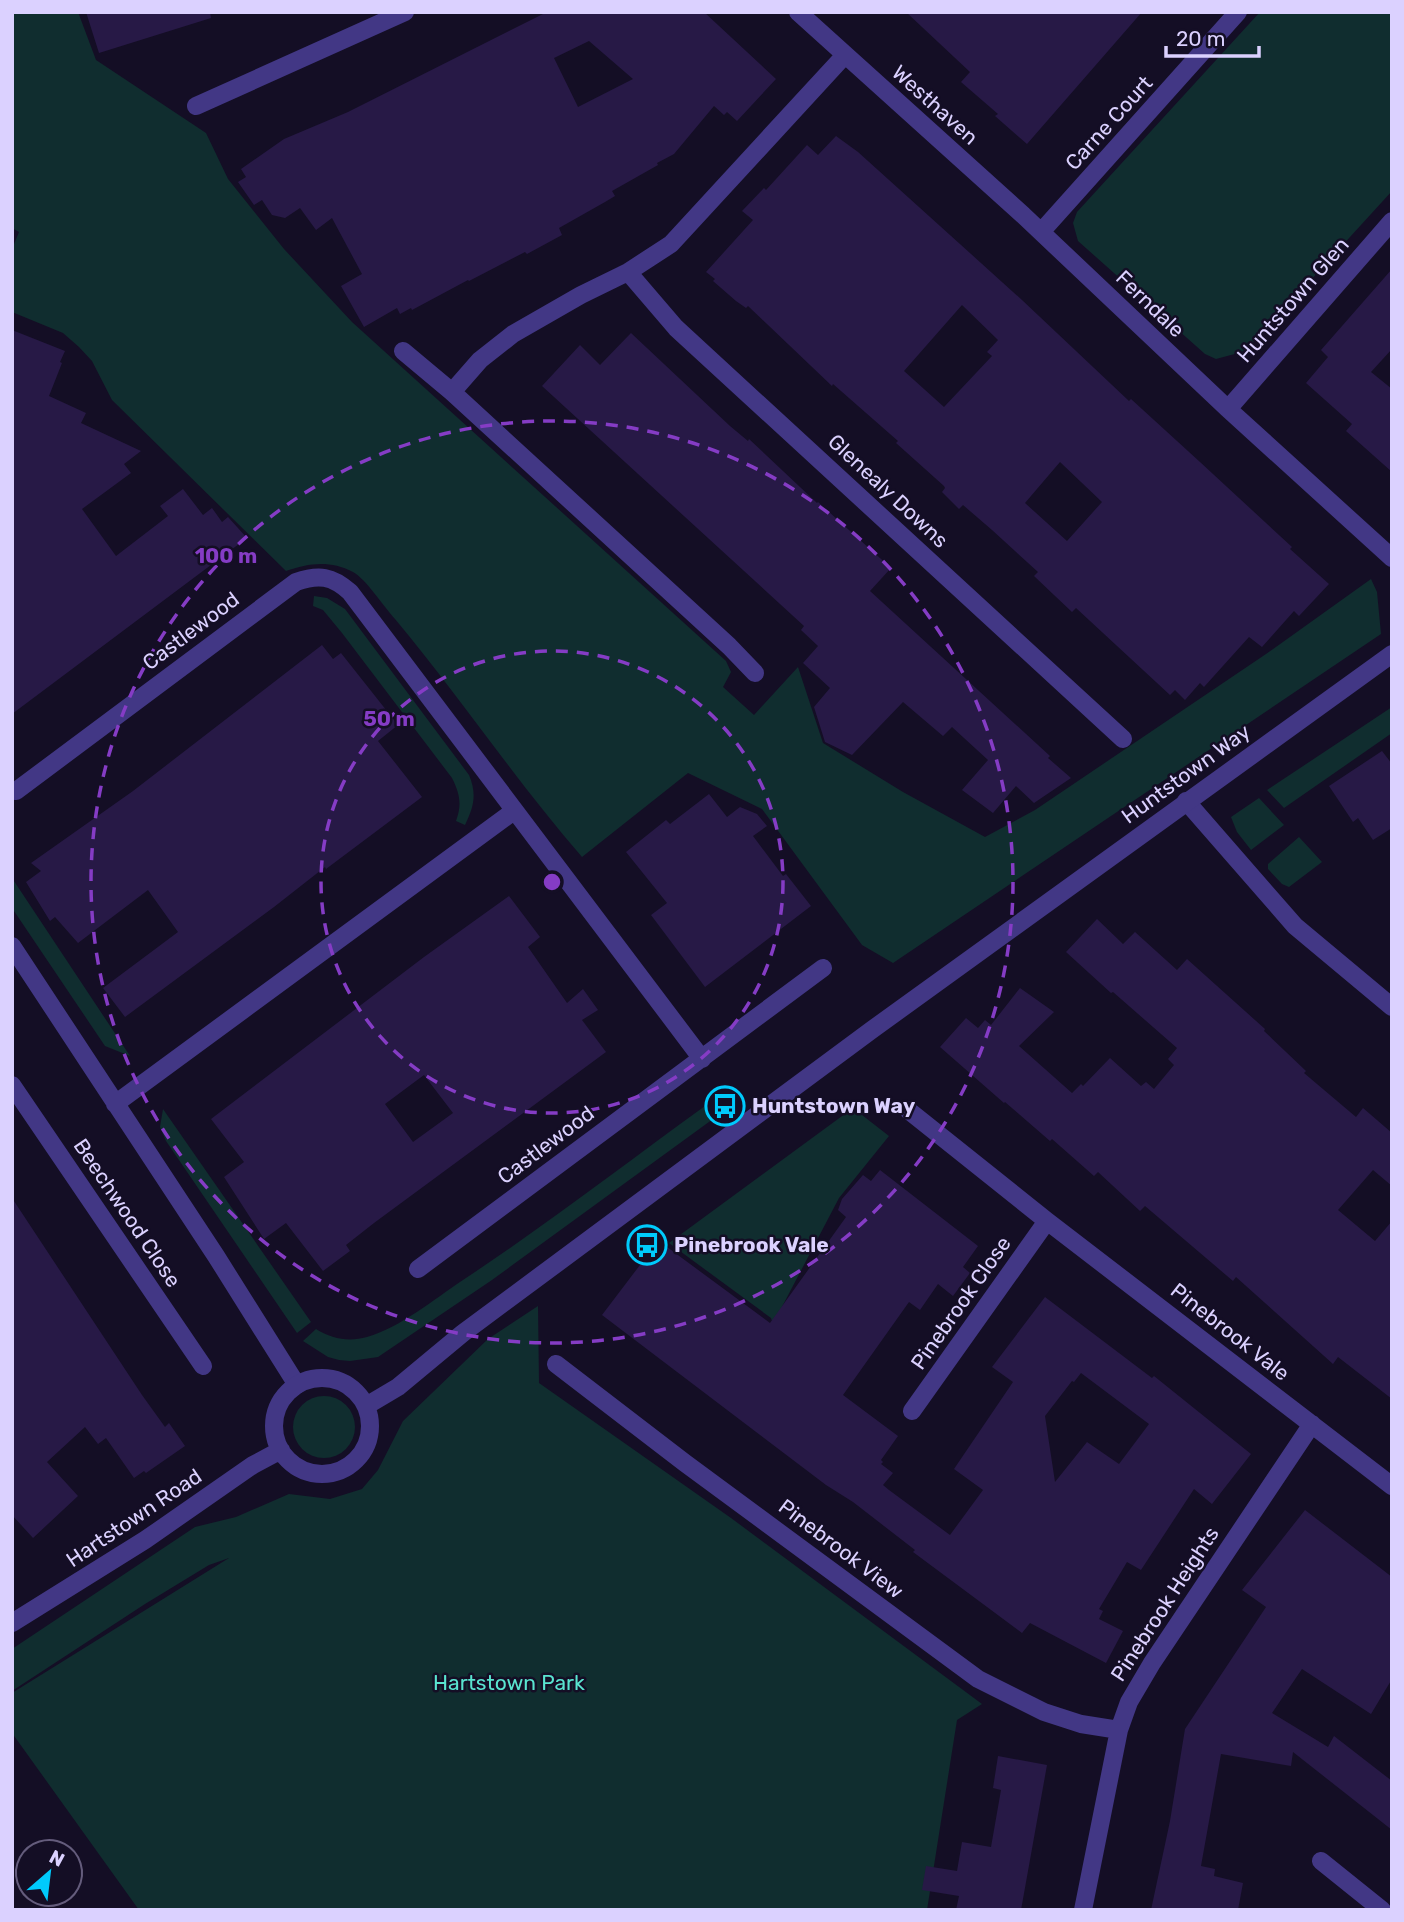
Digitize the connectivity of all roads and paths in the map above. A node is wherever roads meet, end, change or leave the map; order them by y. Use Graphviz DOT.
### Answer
graph roads {
  1 [pos="405,12"];
  2 [pos="798,12"];
  3 [pos="1238,12"];
  4 [pos="845,55"];
  5 [pos="196,106"];
  6 [pos="1392,221"];
  7 [pos="1041,232"];
  8 [pos="628,272"];
  9 [pos="403,351"];
  10 [pos="452,392"];
  11 [pos="1228,409"];
  12 [pos="1392,558"];
  13 [pos="1392,653"];
  14 [pos="755,673"];
  15 [pos="1123,739"];
  16 [pos="16,791"];
  17 [pos="1186,801"];
  18 [pos="514,811"];
  19 [pos="12,946"];
  20 [pos="823,968"];
  21 [pos="1392,1007"];
  22 [pos="702,1059"];
  23 [pos="12,1085"];
  24 [pos="115,1104"];
  25 [pos="908,1110"];
  26 [pos="1047,1221"];
  27 [pos="418,1269"];
  28 [pos="556,1364"];
  29 [pos="204,1366"];
  30 [pos="297,1385"];
  31 [pos="366,1406"];
  32 [pos="912,1411"];
  33 [pos="1312,1424"];
  34 [pos="281,1450"];
  35 [pos="1392,1486"];
  36 [pos="12,1623"];
  37 [pos="1119,1730"];
  38 [pos="1321,1861"];
  39 [pos="1083,1910"];
  40 [pos="1382,1910"];
  1 -- 5 [label="street"];
  2 -- 4 [label="street, Westhaven"];
  3 -- 7 [label="street, Carne Court"];
  4 -- 7 [label="street, Westhaven"];
  4 -- 8 [label="street"];
  6 -- 11 [label="street, Huntstown Glen"];
  7 -- 11 [label="street, Ferndale"];
  8 -- 10 [label="street"];
  8 -- 15 [label="street, Glenealy Downs"];
  9 -- 10 [label="street"];
  10 -- 14 [label="street"];
  11 -- 12 [label="street, Ferndale"];
  13 -- 17 [label="street, Huntstown Way"];
  16 -- 18 [label="street, Castlewood"];
  17 -- 21 [label="street"];
  17 -- 31 [label="street, Huntstown Way"];
  18 -- 22 [label="street, Castlewood"];
  18 -- 24 [label="street"];
  19 -- 24 [label="street"];
  20 -- 22 [label="street, Castlewood"];
  22 -- 27 [label="street, Castlewood"];
  23 -- 29 [label="street, Beechwood Close"];
  24 -- 30 [label="street"];
  25 -- 26 [label="street, Pinebrook Vale"];
  26 -- 32 [label="street, Pinebrook Close"];
  26 -- 33 [label="street, Pinebrook Vale"];
  28 -- 37 [label="street, Pinebrook View"];
  30 -- 31 [label="street"];
  30 -- 34 [label="street"];
  31 -- 34 [label="street"];
  33 -- 35 [label="street, Pinebrook Vale"];
  33 -- 37 [label="street, Pinebrook Heights"];
  34 -- 36 [label="street, Hartstown Road"];
  37 -- 39 [label="street, Pinebrook Heights"];
  38 -- 40 [label="street"];
}
